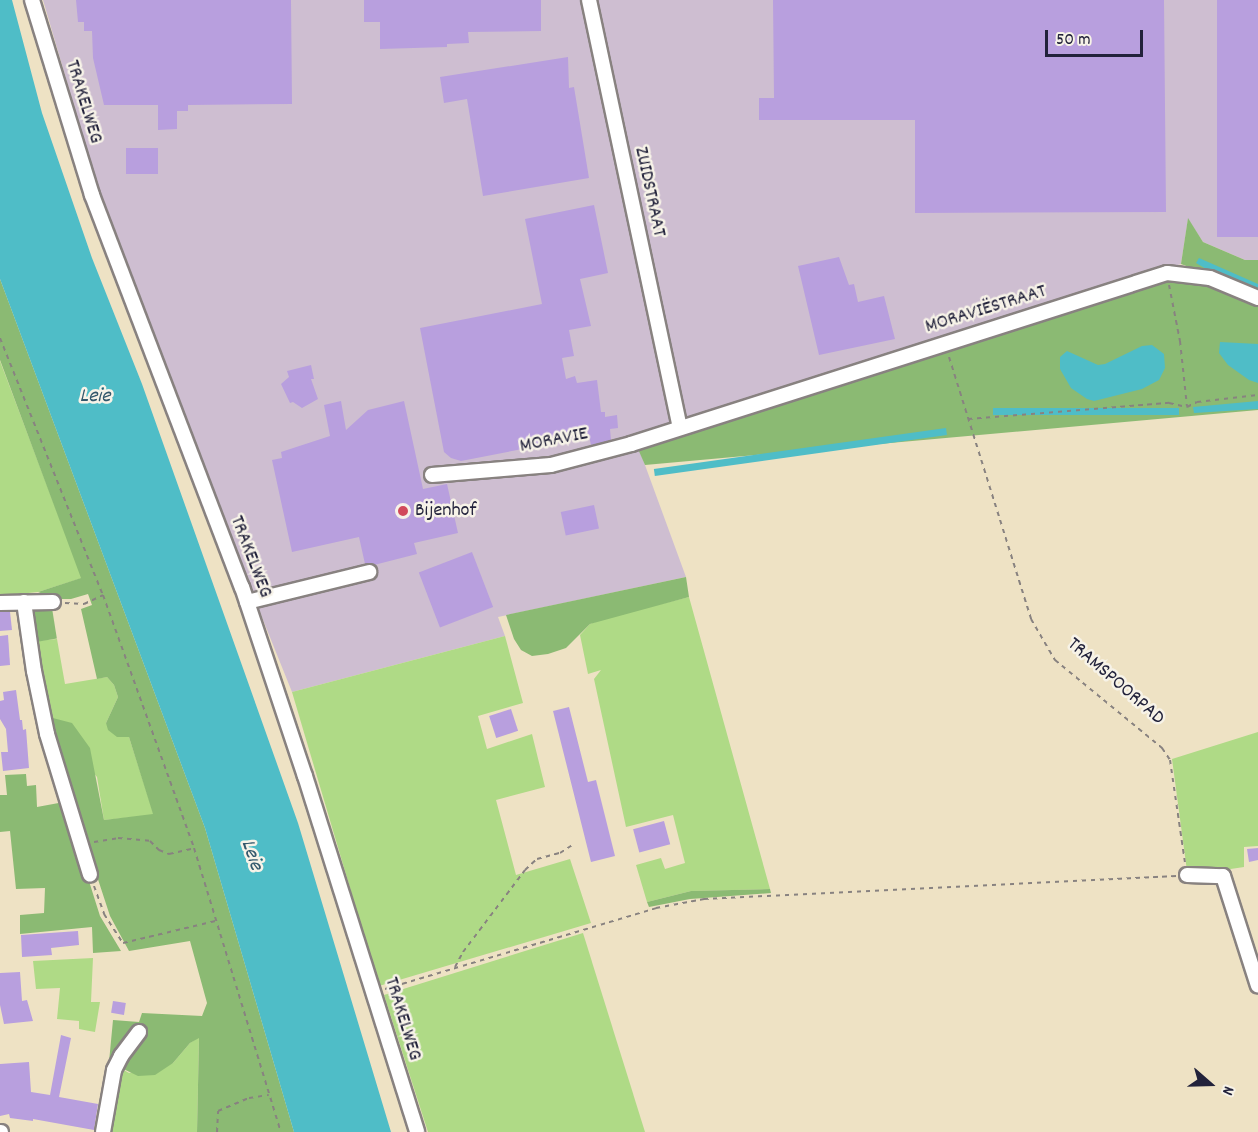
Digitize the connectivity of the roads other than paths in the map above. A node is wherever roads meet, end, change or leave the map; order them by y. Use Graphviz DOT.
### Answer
graph roads {
  1 [pos="32,0"];
  2 [pos="589,0"];
  3 [pos="1258,298"];
  4 [pos="726,412"];
  5 [pos="680,427"];
  6 [pos="432,475"];
  7 [pos="369,572"];
  8 [pos="24,602"];
  9 [pos="53,602"];
  10 [pos="247,602"];
  11 [pos="0,603"];
  12 [pos="90,875"];
  13 [pos="1187,875"];
  14 [pos="1258,986"];
  15 [pos="140,1032"];
  16 [pos="103,1132"];
  17 [pos="417,1132"];
  1 -- 10 [label="street, TRAKELWEG"];
  2 -- 5 [label="street, ZUIDSTRAAT"];
  3 -- 4 [label="street, MORAVIËSTRAAT"];
  4 -- 5 [label="street, MORAVIE"];
  5 -- 6 [label="street, MORAVIE"];
  7 -- 10 [label="street"];
  8 -- 9 [label="street"];
  8 -- 11 [label="street"];
  8 -- 12 [label="street"];
  10 -- 17 [label="street, TRAKELWEG"];
  13 -- 14 [label="street"];
  15 -- 16 [label="street"];
}
